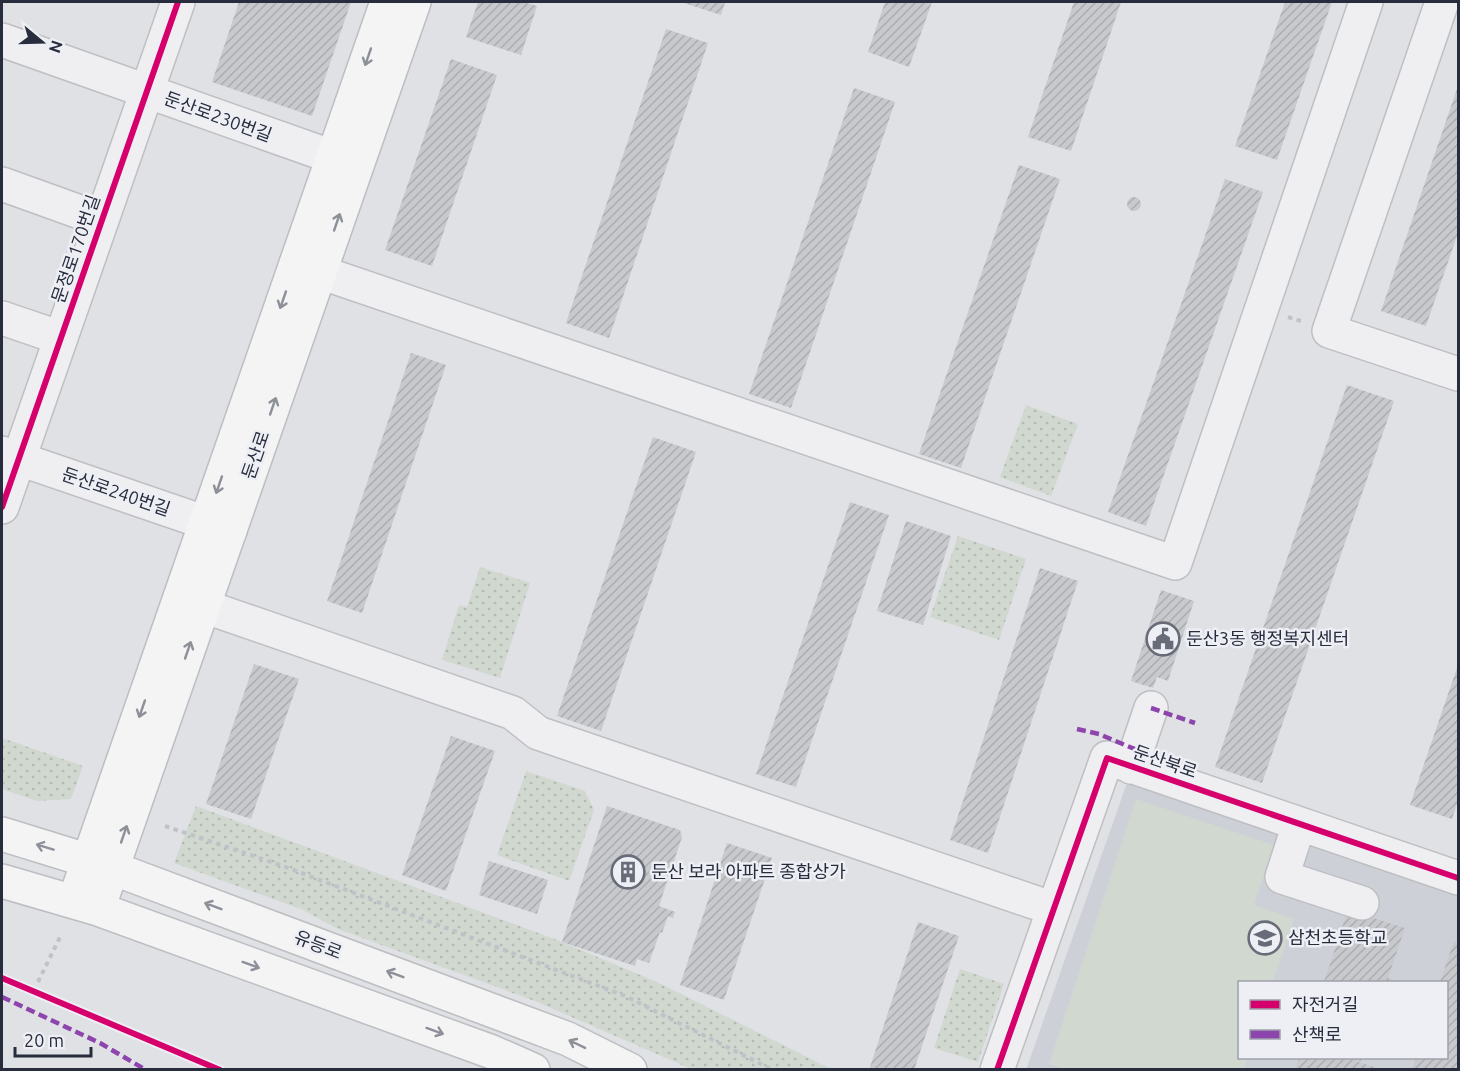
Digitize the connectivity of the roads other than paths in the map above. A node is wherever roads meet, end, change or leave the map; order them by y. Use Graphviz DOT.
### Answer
graph roads {
  1 [pos="178,2"];
  2 [pos="387,2"];
  3 [pos="414,2"];
  4 [pos="1366,2"];
  5 [pos="1442,2"];
  6 [pos="2,40"];
  7 [pos="146,91"];
  8 [pos="333,157"];
  9 [pos="2,184"];
  10 [pos="102,220"];
  11 [pos="308,268"];
  12 [pos="2,318"];
  13 [pos="61,338"];
  14 [pos="1458,374"];
  15 [pos="10,456"];
  16 [pos="2,507"];
  17 [pos="218,526"];
  18 [pos="192,602"];
  19 [pos="1151,708"];
  20 [pos="1131,767"];
  21 [pos="1299,824"];
  22 [pos="2,834"];
  23 [pos="100,864"];
  24 [pos="1458,878"];
  25 [pos="2,881"];
  26 [pos="1362,903"];
  27 [pos="86,905"];
  28 [pos="1054,909"];
  29 [pos="533,1070"];
  30 [pos="630,1070"];
  31 [pos="997,1070"];
  1 -- 7 [label="street, 문정로170번길"];
  2 -- 8 [label="main road, 둔산로, one-way"];
  11 -- 3 [label="main road, 둔산로, one-way"];
  4 -- 11 [label="street"];
  5 -- 14 [label="street"];
  6 -- 7 [label="street, 둔산로230번길"];
  7 -- 8 [label="street, 둔산로230번길"];
  7 -- 10 [label="street, 문정로170번길"];
  8 -- 11 [label="main road, 둔산로"];
  9 -- 10 [label="street"];
  10 -- 13 [label="street, 문정로170번길"];
  11 -- 17 [label="main road, 둔산로"];
  12 -- 13 [label="street"];
  13 -- 15 [label="street, 문정로170번길"];
  15 -- 16 [label="street, 문정로170번길"];
  15 -- 17 [label="street, 둔산로240번길"];
  17 -- 18 [label="main road, 둔산로"];
  18 -- 23 [label="main road, 둔산로"];
  18 -- 28 [label="street"];
  19 -- 20 [label="street"];
  20 -- 21 [label="street, 둔산북로"];
  20 -- 28 [label="street, 둔산북로"];
  21 -- 24 [label="street, 둔산북로"];
  21 -- 26 [label="street"];
  23 -- 22 [label="main road, 유등로, one-way"];
  23 -- 27 [label="main road, 둔산로"];
  30 -- 23 [label="main road, 유등로, one-way"];
  25 -- 27 [label="main road"];
  27 -- 29 [label="main road, one-way"];
  28 -- 31 [label="street, 둔산북로"];
}
